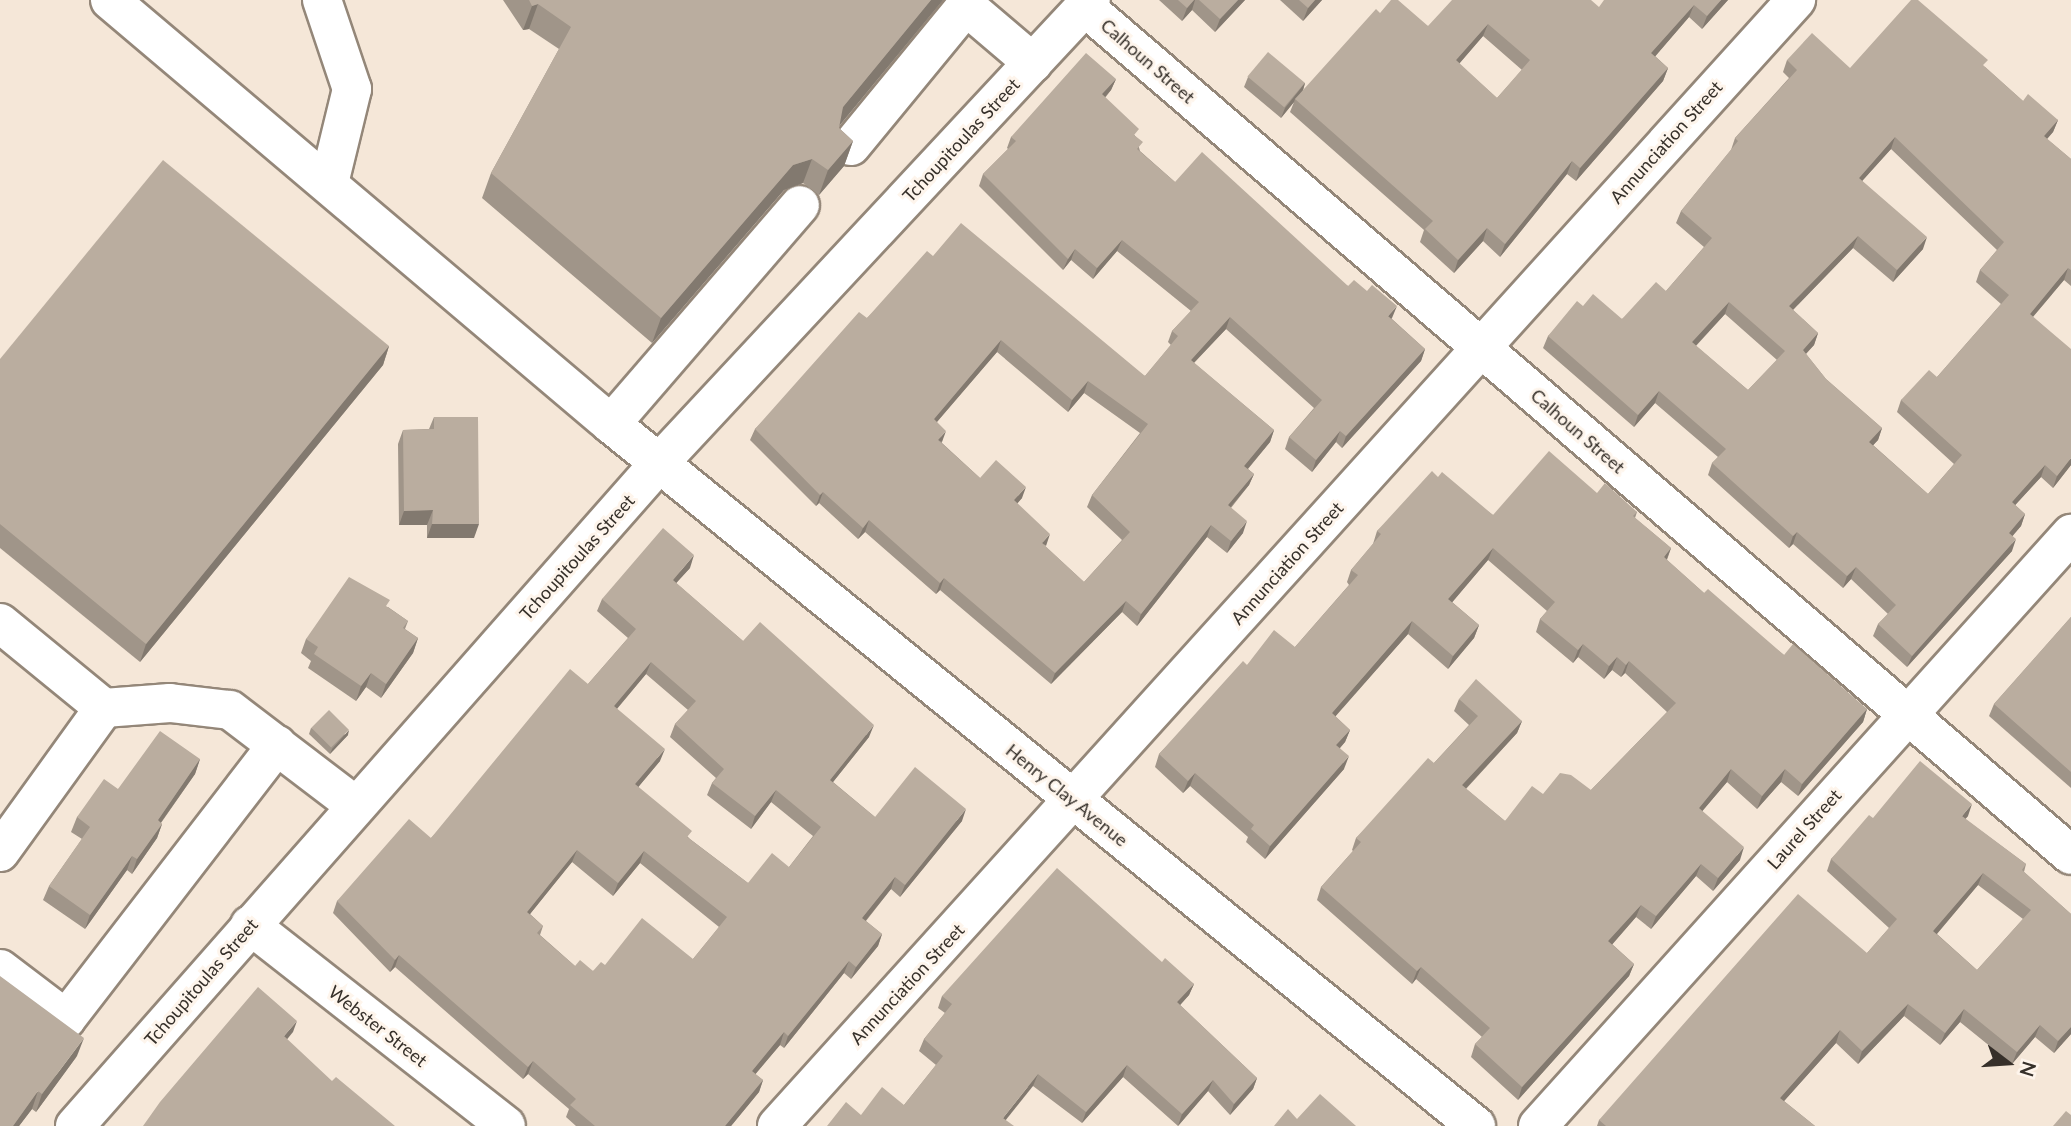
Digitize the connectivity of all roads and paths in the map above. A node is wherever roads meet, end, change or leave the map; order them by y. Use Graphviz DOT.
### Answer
graph roads {
  1 [pos="110,0"];
  2 [pos="323,0"];
  3 [pos="349,0"];
  4 [pos="1796,0"];
  5 [pos="1088,3"];
  6 [pos="994,11"];
  7 [pos="338,40"];
  8 [pos="1032,63"];
  9 [pos="850,146"];
  10 [pos="329,183"];
  11 [pos="800,205"];
  12 [pos="1479,347"];
  13 [pos="611,424"];
  14 [pos="661,461"];
  15 [pos="2071,534"];
  16 [pos="0,624"];
  17 [pos="104,708"];
  18 [pos="1907,713"];
  19 [pos="277,745"];
  20 [pos="1075,802"];
  21 [pos="356,806"];
  22 [pos="0,852"];
  23 [pos="2071,855"];
  24 [pos="250,925"];
  25 [pos="0,969"];
  26 [pos="75,1126"];
  27 [pos="506,1126"];
  28 [pos="777,1126"];
  29 [pos="1476,1126"];
  30 [pos="1538,1126"];
  1 -- 10 [label="street, Henry Clay Avenue"];
  2 -- 7 [label="street"];
  3 -- 7 [label="street"];
  4 -- 12 [label="street, Annunciation Street"];
  5 -- 8 [label="street, Tchoupitoulas Street"];
  5 -- 12 [label="street, Calhoun Street"];
  6 -- 8 [label="street"];
  6 -- 9 [label="street"];
  7 -- 10 [label="street"];
  8 -- 14 [label="street, Tchoupitoulas Street"];
  10 -- 13 [label="street, Henry Clay Avenue"];
  11 -- 13 [label="street"];
  12 -- 18 [label="street, Calhoun Street"];
  12 -- 20 [label="street, Annunciation Street"];
  13 -- 14 [label="street, Henry Clay Avenue"];
  14 -- 20 [label="street, Henry Clay Avenue"];
  14 -- 21 [label="street, Tchoupitoulas Street"];
  15 -- 18 [label="street, Laurel Street"];
  16 -- 17 [label="street"];
  17 -- 19 [label="street"];
  17 -- 22 [label="street"];
  18 -- 23 [label="street, Calhoun Street"];
  18 -- 30 [label="street, Laurel Street"];
  19 -- 21 [label="street"];
  19 -- 25 [label="street"];
  20 -- 28 [label="street, Annunciation Street"];
  20 -- 29 [label="street, Henry Clay Avenue"];
  21 -- 24 [label="street, Tchoupitoulas Street"];
  24 -- 26 [label="street, Tchoupitoulas Street"];
  24 -- 27 [label="street, Webster Street"];
}
